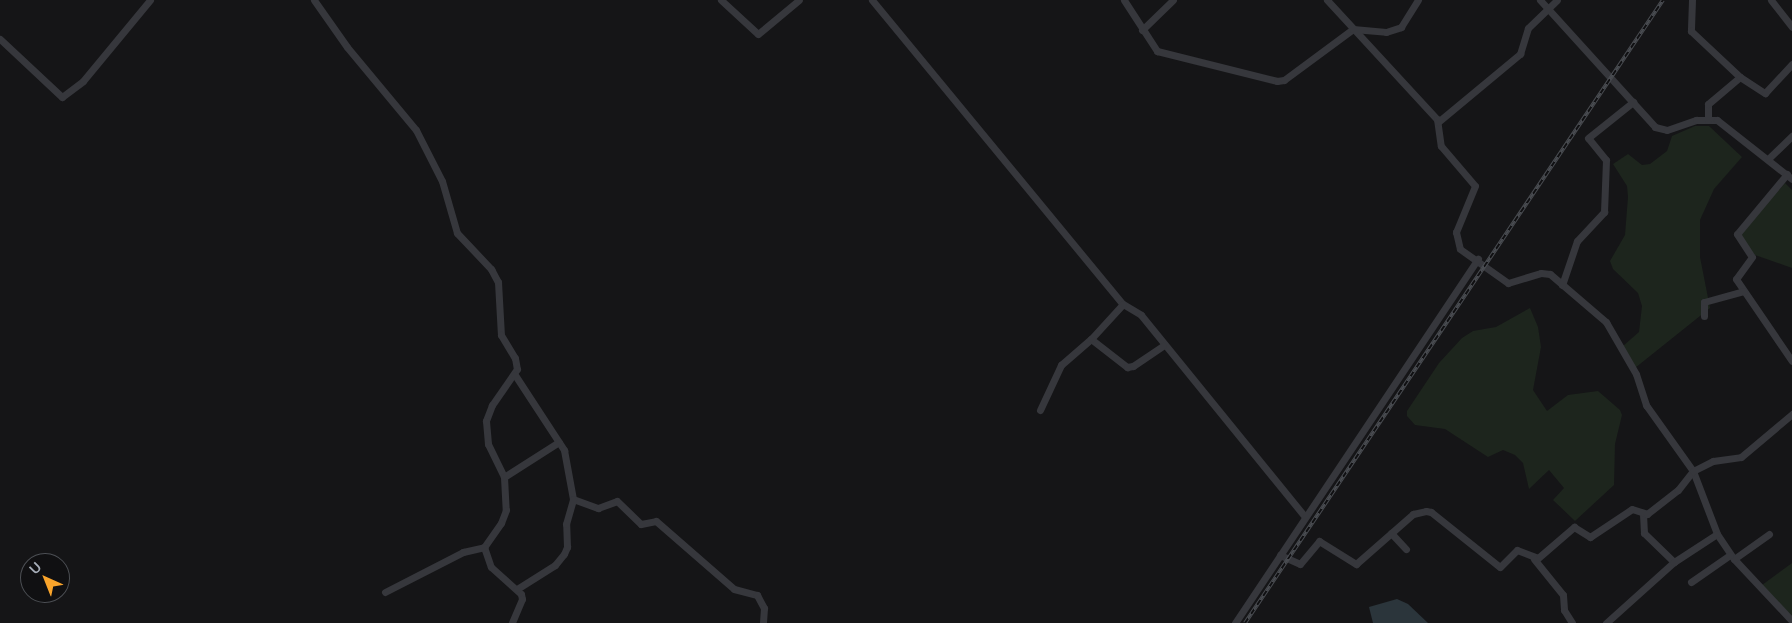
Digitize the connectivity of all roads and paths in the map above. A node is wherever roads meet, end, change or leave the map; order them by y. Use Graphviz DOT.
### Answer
graph roads {
  1 [pos="150,0"];
  2 [pos="314,0"];
  3 [pos="722,0"];
  4 [pos="799,0"];
  5 [pos="872,0"];
  6 [pos="1124,0"];
  7 [pos="1173,0"];
  8 [pos="1327,0"];
  9 [pos="1418,0"];
  10 [pos="1540,0"];
  11 [pos="1557,0"];
  12 [pos="1692,0"];
  13 [pos="1771,0"];
  14 [pos="1548,8"];
  15 [pos="1792,27"];
  16 [pos="1353,29"];
  17 [pos="1142,30"];
  18 [pos="0,39"];
  19 [pos="1792,64"];
  20 [pos="1740,77"];
  21 [pos="1632,102"];
  22 [pos="1708,120"];
  23 [pos="1438,122"];
  24 [pos="1792,136"];
  25 [pos="1769,158"];
  26 [pos="1790,177"];
  27 [pos="1478,259"];
  28 [pos="1562,285"];
  29 [pos="1744,291"];
  30 [pos="1123,304"];
  31 [pos="1704,316"];
  32 [pos="1091,339"];
  33 [pos="1163,346"];
  34 [pos="1792,361"];
  35 [pos="515,376"];
  36 [pos="1040,410"];
  37 [pos="1791,415"];
  38 [pos="559,442"];
  39 [pos="1693,471"];
  40 [pos="504,477"];
  41 [pos="574,499"];
  42 [pos="1643,514"];
  43 [pos="1305,517"];
  44 [pos="1391,533"];
  45 [pos="1717,534"];
  46 [pos="1768,534"];
  47 [pos="484,547"];
  48 [pos="1406,549"];
  49 [pos="1280,555"];
  50 [pos="1732,557"];
  51 [pos="1534,559"];
  52 [pos="1674,562"];
  53 [pos="1691,582"];
  54 [pos="517,590"];
  55 [pos="385,592"];
  56 [pos="1792,621"];
  57 [pos="512,623"];
  58 [pos="763,623"];
  59 [pos="1235,623"];
  60 [pos="1572,623"];
  61 [pos="1606,623"];
  1 -- 18 [label="street"];
  2 -- 35 [label="street"];
  3 -- 4 [label="street"];
  5 -- 30 [label="street"];
  6 -- 17 [label="street"];
  7 -- 17 [label="street"];
  8 -- 16 [label="street"];
  9 -- 16 [label="street"];
  10 -- 14 [label="street"];
  11 -- 14 [label="street"];
  12 -- 20 [label="street"];
  13 -- 15 [label="street"];
  14 -- 21 [label="street"];
  14 -- 23 [label="street"];
  16 -- 17 [label="street"];
  16 -- 23 [label="street"];
  19 -- 20 [label="street"];
  20 -- 22 [label="street"];
  21 -- 22 [label="street"];
  21 -- 28 [label="street"];
  22 -- 25 [label="street"];
  23 -- 27 [label="street"];
  24 -- 25 [label="street"];
  25 -- 26 [label="street"];
  26 -- 29 [label="street"];
  27 -- 28 [label="street"];
  27 -- 43 [label="street"];
  28 -- 39 [label="street"];
  29 -- 31 [label="street"];
  29 -- 34 [label="street"];
  30 -- 32 [label="street"];
  30 -- 33 [label="street"];
  32 -- 33 [label="street"];
  32 -- 36 [label="street"];
  33 -- 43 [label="street"];
  35 -- 38 [label="street"];
  35 -- 40 [label="street"];
  37 -- 39 [label="street"];
  38 -- 40 [label="street"];
  38 -- 41 [label="street"];
  39 -- 42 [label="street"];
  39 -- 45 [label="street"];
  40 -- 47 [label="street"];
  41 -- 54 [label="street"];
  41 -- 58 [label="street"];
  42 -- 51 [label="street"];
  42 -- 52 [label="street"];
  43 -- 49 [label="street"];
  44 -- 48 [label="street"];
  44 -- 49 [label="street"];
  44 -- 51 [label="street"];
  45 -- 50 [label="street"];
  45 -- 52 [label="street"];
  46 -- 50 [label="street"];
  47 -- 54 [label="street"];
  47 -- 55 [label="street"];
  49 -- 59 [label="street"];
  50 -- 53 [label="street"];
  50 -- 56 [label="street"];
  51 -- 60 [label="street"];
  52 -- 61 [label="street"];
  54 -- 57 [label="street"];
}
